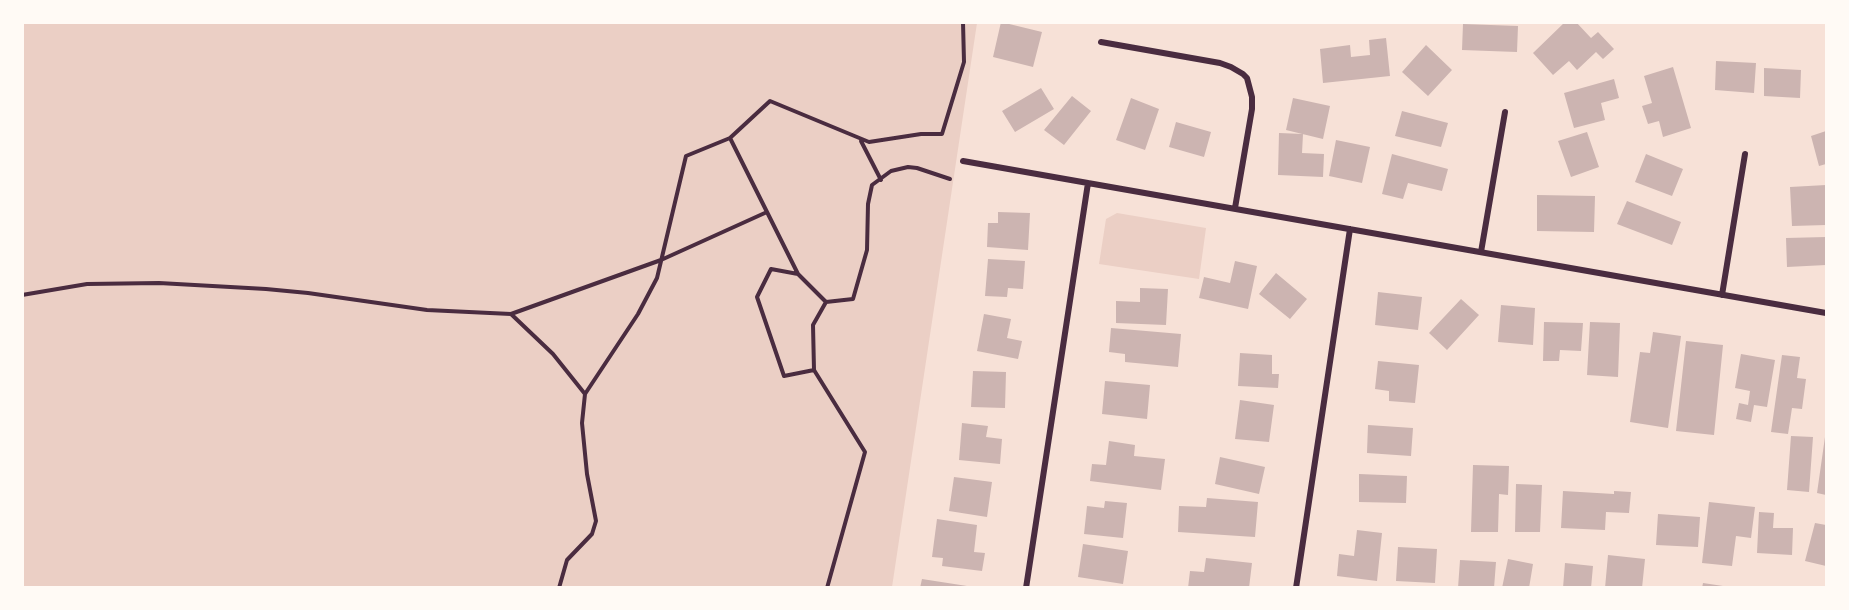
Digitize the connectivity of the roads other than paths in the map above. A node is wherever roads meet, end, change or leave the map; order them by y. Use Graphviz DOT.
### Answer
graph roads {
  1 [pos="1101,42"];
  2 [pos="1504,112"];
  3 [pos="1745,154"];
  4 [pos="963,161"];
  5 [pos="1088,183"];
  6 [pos="1234,208"];
  7 [pos="1350,229"];
  8 [pos="1481,252"];
  9 [pos="1722,295"];
  10 [pos="1827,313"];
  11 [pos="1026,588"];
  12 [pos="1296,588"];
  1 -- 6 [label="street"];
  2 -- 8 [label="street"];
  3 -- 9 [label="street"];
  4 -- 5 [label="street"];
  5 -- 6 [label="street"];
  5 -- 11 [label="street"];
  6 -- 7 [label="street"];
  7 -- 8 [label="street"];
  7 -- 12 [label="street"];
  8 -- 9 [label="street"];
  9 -- 10 [label="street"];
}
